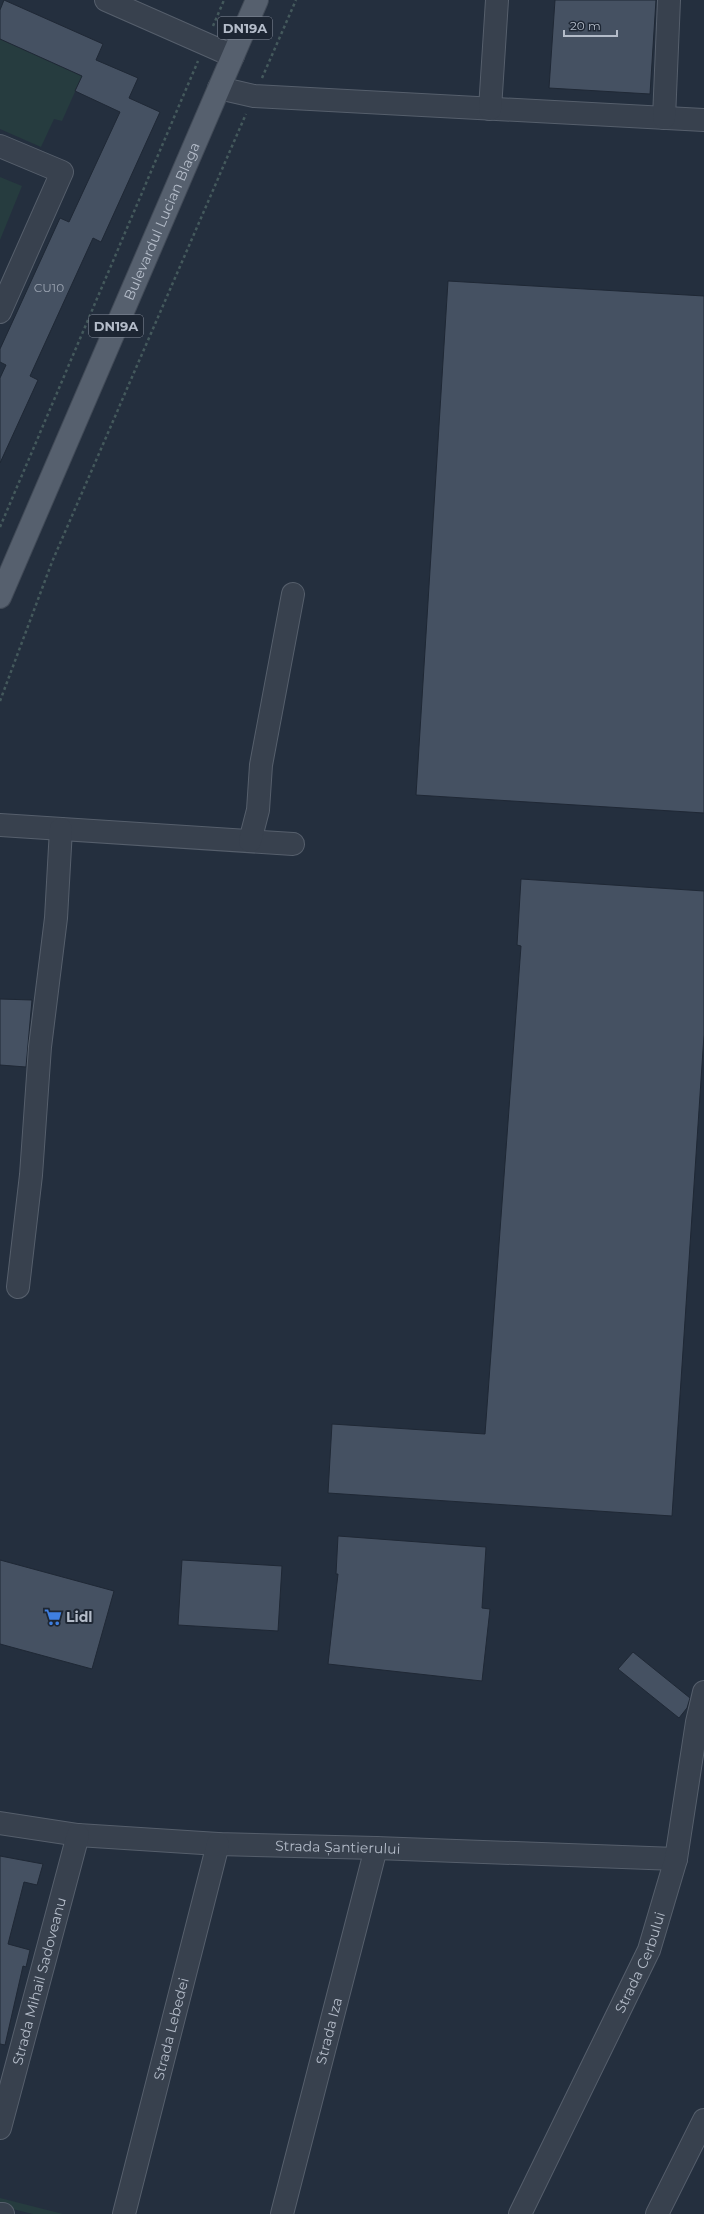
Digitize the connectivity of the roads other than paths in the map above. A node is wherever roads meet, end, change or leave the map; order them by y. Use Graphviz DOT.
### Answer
graph roads {
  1 [pos="106,0"];
  2 [pos="257,0"];
  3 [pos="497,0"];
  4 [pos="669,0"];
  5 [pos="233,56"];
  6 [pos="219,88"];
  7 [pos="490,109"];
  8 [pos="664,118"];
  9 [pos="704,120"];
  10 [pos="0,146"];
  11 [pos="0,312"];
  12 [pos="293,594"];
  13 [pos="0,597"];
  14 [pos="0,825"];
  15 [pos="61,829"];
  16 [pos="250,841"];
  17 [pos="293,844"];
  18 [pos="18,1287"];
  19 [pos="704,1692"];
  20 [pos="700,1724"];
  21 [pos="0,1823"];
  22 [pos="78,1835"];
  23 [pos="218,1844"];
  24 [pos="376,1848"];
  25 [pos="676,1859"];
  26 [pos="704,2120"];
  27 [pos="0,2128"];
  28 [pos="124,2214"];
  29 [pos="282,2214"];
  30 [pos="520,2214"];
  31 [pos="657,2214"];
  1 -- 5 [label="street"];
  2 -- 5 [label="main road, Bulevardul Lucian Blaga / DN19A"];
  3 -- 7 [label="street"];
  4 -- 8 [label="street"];
  5 -- 6 [label="main road, Bulevardul Lucian Blaga / DN19A"];
  6 -- 7 [label="street"];
  6 -- 13 [label="main road, Bulevardul Lucian Blaga / DN19A"];
  7 -- 8 [label="street"];
  8 -- 9 [label="street"];
  10 -- 11 [label="street"];
  12 -- 16 [label="street"];
  14 -- 15 [label="street"];
  15 -- 16 [label="street"];
  15 -- 18 [label="street"];
  16 -- 17 [label="street"];
  19 -- 20 [label="street, Strada Cerbului"];
  20 -- 25 [label="street, Strada Cerbului"];
  21 -- 22 [label="street, Strada Șantierului"];
  22 -- 23 [label="street, Strada Șantierului"];
  22 -- 27 [label="street, Strada Mihail Sadoveanu"];
  23 -- 24 [label="street, Strada Șantierului"];
  23 -- 28 [label="street, Strada Lebedei"];
  24 -- 25 [label="street, Strada Șantierului"];
  24 -- 29 [label="street, Strada Iza"];
  25 -- 30 [label="street, Strada Cerbului"];
  26 -- 31 [label="street"];
}
